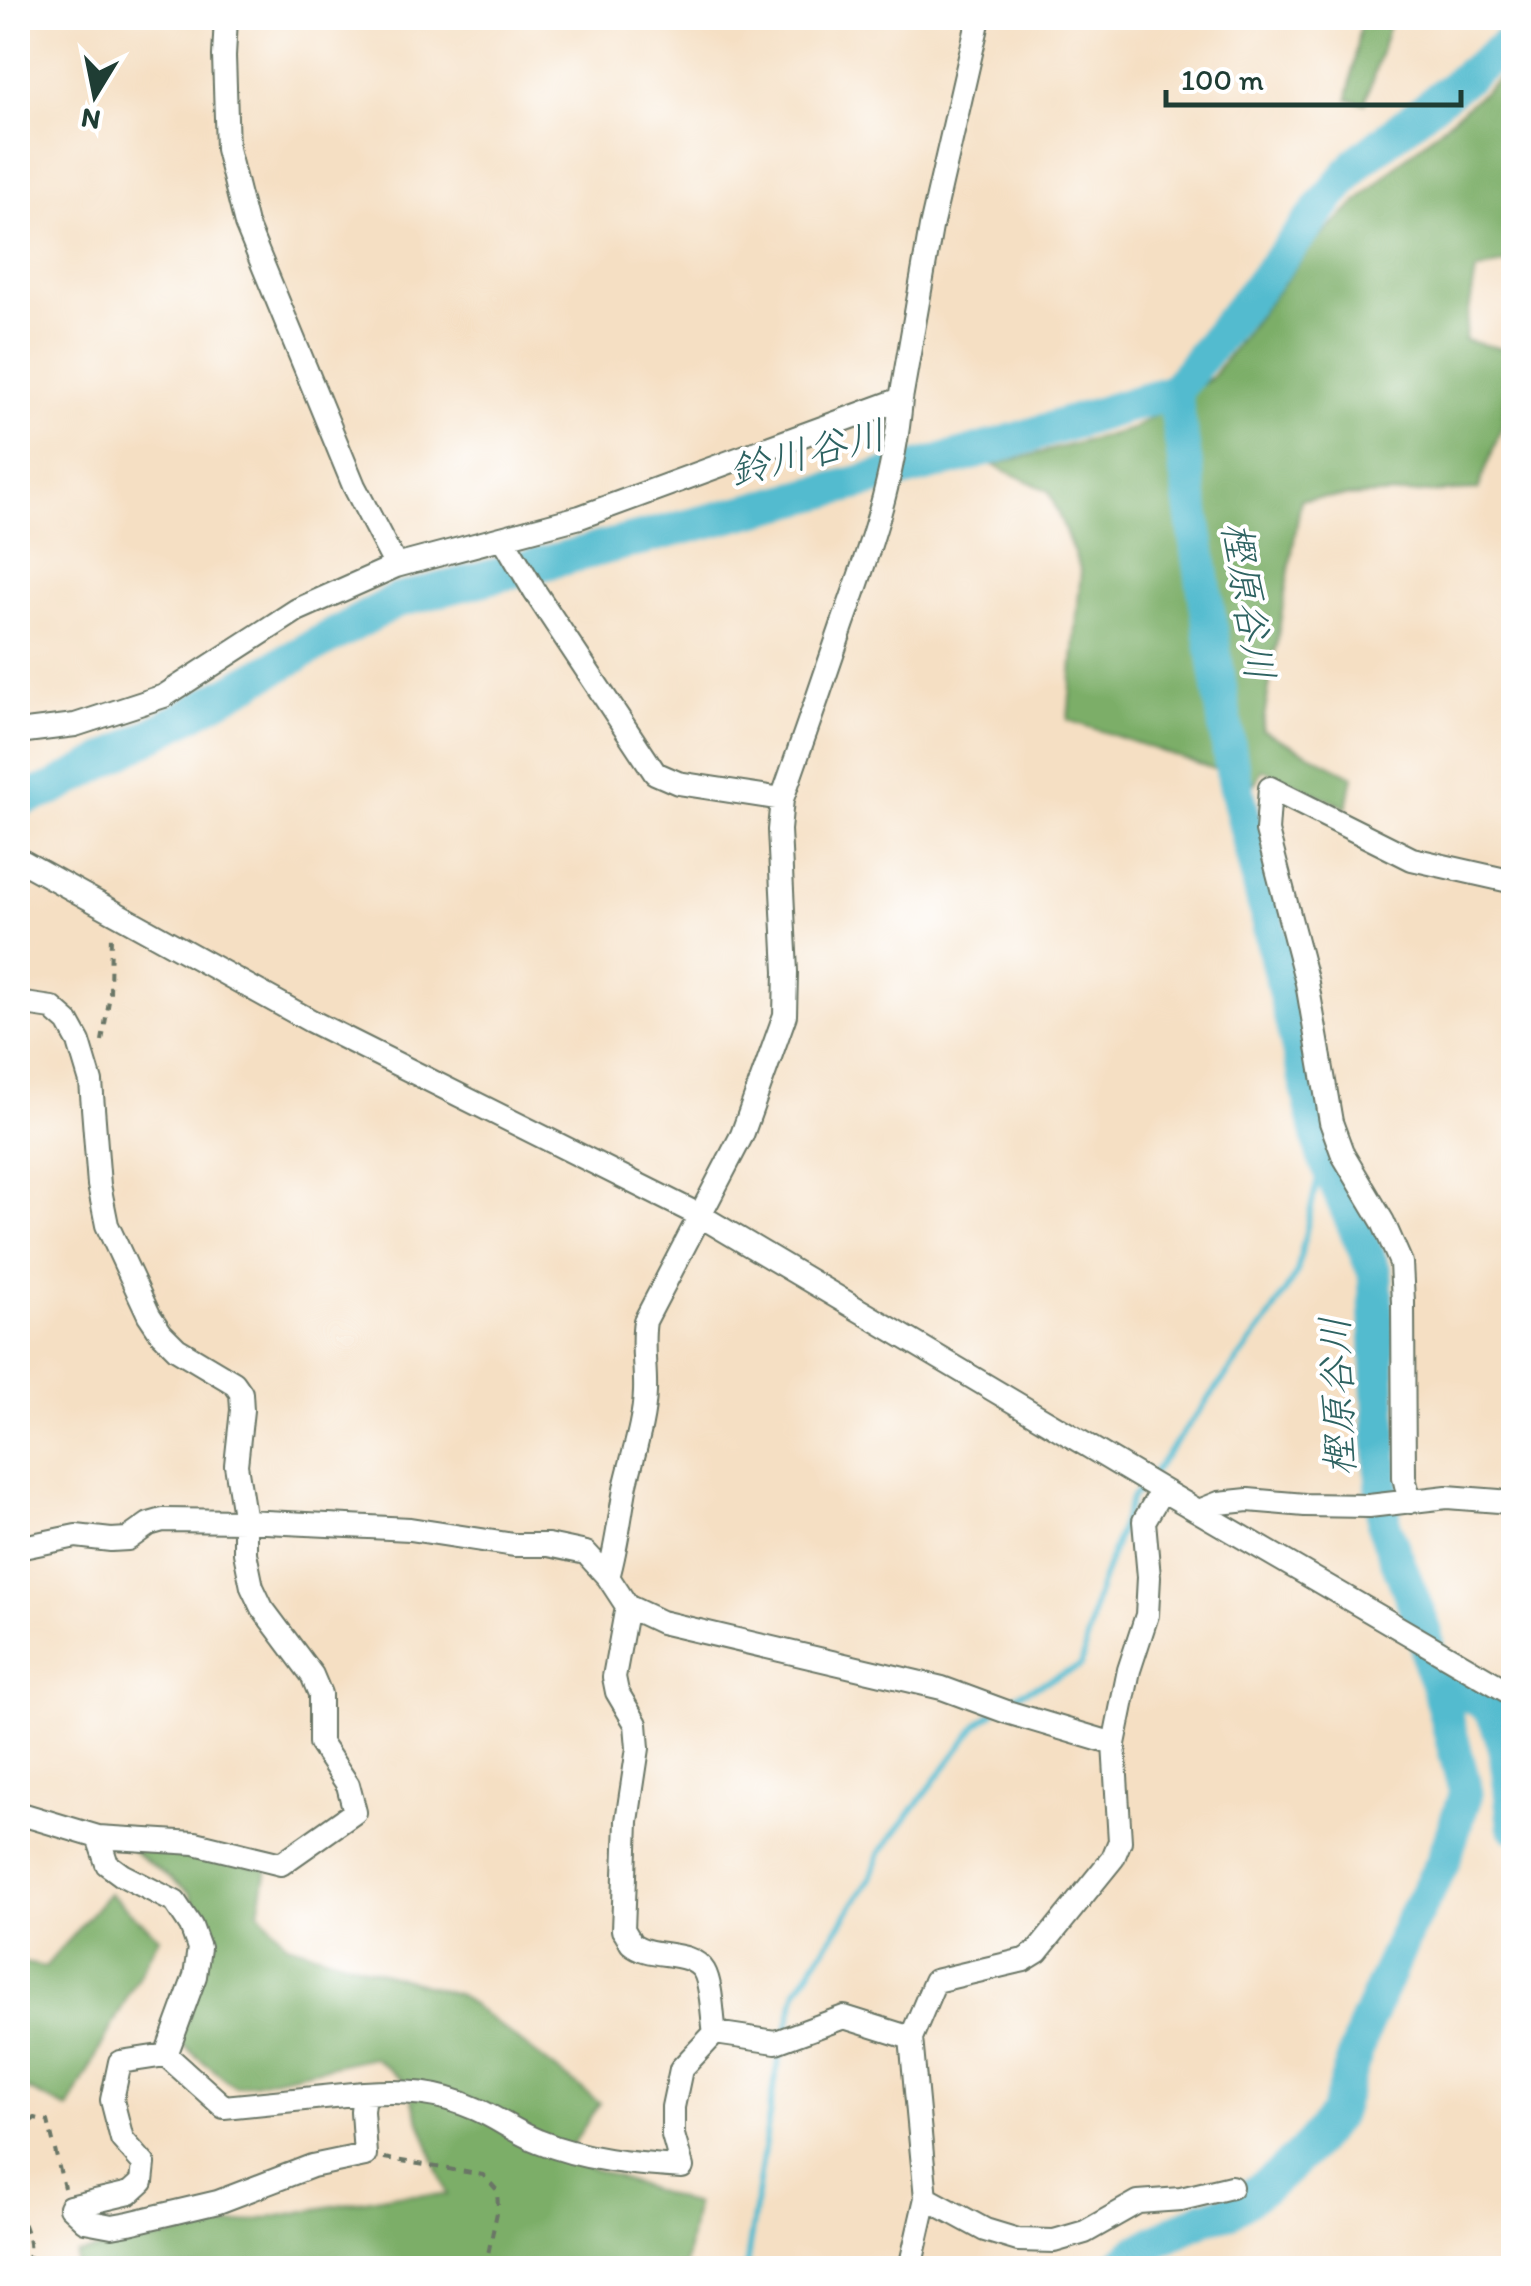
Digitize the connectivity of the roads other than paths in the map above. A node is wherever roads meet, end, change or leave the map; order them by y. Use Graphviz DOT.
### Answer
graph roads {
  1 [pos="226,18"];
  2 [pos="980,18"];
  3 [pos="901,400"];
  4 [pos="507,545"];
  5 [pos="396,566"];
  6 [pos="18,732"];
  7 [pos="782,798"];
  8 [pos="18,858"];
  9 [pos="1514,882"];
  10 [pos="18,1003"];
  11 [pos="699,1214"];
  12 [pos="1152,1484"];
  13 [pos="1406,1503"];
  14 [pos="1514,1505"];
  15 [pos="1199,1511"];
  16 [pos="245,1521"];
  17 [pos="18,1548"];
  18 [pos="608,1577"];
  19 [pos="628,1606"];
  20 [pos="1514,1695"];
  21 [pos="1114,1744"];
  22 [pos="18,1813"];
  23 [pos="98,1838"];
  24 [pos="714,2033"];
  25 [pos="910,2038"];
  26 [pos="166,2055"];
  27 [pos="364,2093"];
  28 [pos="1232,2186"];
  29 [pos="926,2198"];
  30 [pos="910,2268"];
  1 -- 5 [label="street"];
  2 -- 3 [label="street"];
  3 -- 4 [label="street"];
  3 -- 7 [label="street"];
  4 -- 5 [label="street"];
  4 -- 7 [label="street"];
  5 -- 6 [label="street"];
  7 -- 11 [label="street"];
  8 -- 11 [label="street"];
  9 -- 13 [label="street"];
  10 -- 16 [label="street"];
  11 -- 12 [label="street"];
  11 -- 18 [label="street"];
  12 -- 15 [label="street"];
  12 -- 21 [label="street"];
  13 -- 14 [label="street"];
  13 -- 15 [label="street"];
  15 -- 20 [label="street"];
  16 -- 17 [label="street"];
  16 -- 18 [label="street"];
  16 -- 23 [label="street"];
  18 -- 19 [label="street"];
  19 -- 21 [label="street"];
  19 -- 24 [label="street"];
  21 -- 25 [label="street"];
  22 -- 23 [label="street"];
  23 -- 26 [label="street"];
  24 -- 25 [label="street"];
  24 -- 27 [label="street"];
  25 -- 29 [label="street"];
  26 -- 27 [label="street"];
  26 -- 27 [label="street"];
  28 -- 29 [label="street"];
  29 -- 30 [label="street"];
}
